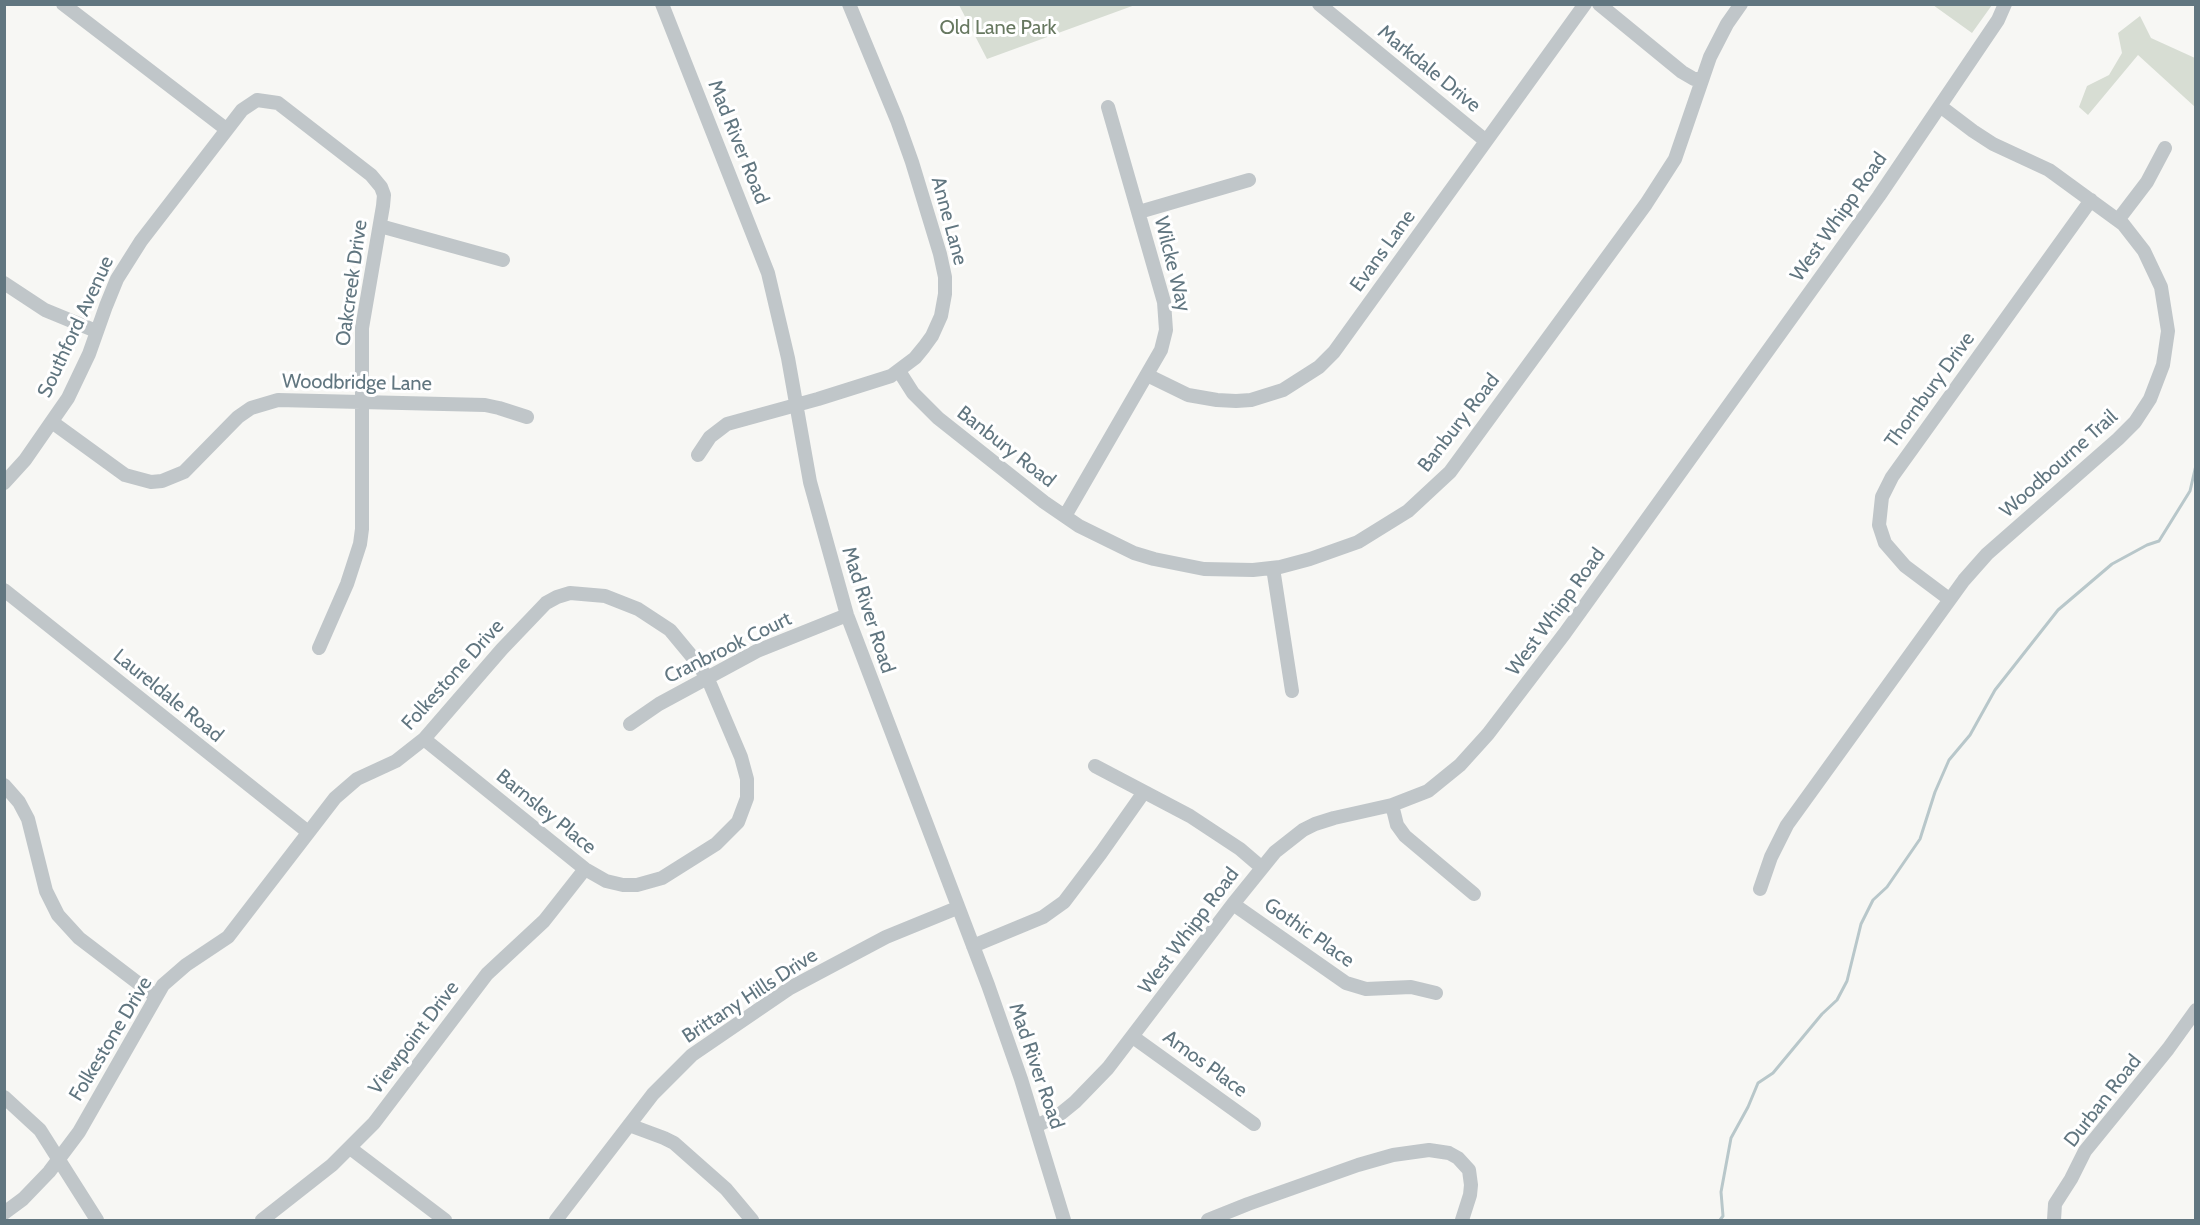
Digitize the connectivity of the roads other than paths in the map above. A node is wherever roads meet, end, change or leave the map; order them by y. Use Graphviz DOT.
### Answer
graph roads {
  1 [pos="63,4"];
  2 [pos="662,4"];
  3 [pos="849,4"];
  4 [pos="1319,4"];
  5 [pos="1585,4"];
  6 [pos="1599,4"];
  7 [pos="1741,4"];
  8 [pos="2005,4"];
  9 [pos="1702,80"];
  10 [pos="1940,106"];
  11 [pos="1108,107"];
  12 [pos="226,129"];
  13 [pos="1486,141"];
  14 [pos="2165,148"];
  15 [pos="1248,180"];
  16 [pos="2091,200"];
  17 [pos="1139,213"];
  18 [pos="2118,220"];
  19 [pos="380,226"];
  20 [pos="503,260"];
  21 [pos="4,283"];
  22 [pos="96,331"];
  23 [pos="899,371"];
  24 [pos="1147,375"];
  25 [pos="362,401"];
  26 [pos="796,405"];
  27 [pos="526,417"];
  28 [pos="52,422"];
  29 [pos="698,455"];
  30 [pos="4,483"];
  31 [pos="1065,516"];
  32 [pos="1273,568"];
  33 [pos="4,590"];
  34 [pos="1949,599"];
  35 [pos="846,615"];
  36 [pos="319,648"];
  37 [pos="706,678"];
  38 [pos="1292,691"];
  39 [pos="630,724"];
  40 [pos="424,739"];
  41 [pos="1095,766"];
  42 [pos="4,785"];
  43 [pos="1144,792"];
  44 [pos="1392,805"];
  45 [pos="308,832"];
  46 [pos="1261,867"];
  47 [pos="585,869"];
  48 [pos="655,880"];
  49 [pos="1760,889"];
  50 [pos="1474,894"];
  51 [pos="1233,904"];
  52 [pos="957,908"];
  53 [pos="973,946"];
  54 [pos="1436,993"];
  55 [pos="155,996"];
  56 [pos="2196,1010"];
  57 [pos="1133,1037"];
  58 [pos="4,1097"];
  59 [pos="1254,1124"];
  60 [pos="629,1125"];
  61 [pos="1036,1126"];
  62 [pos="350,1148"];
  63 [pos="58,1160"];
  64 [pos="4,1213"];
  65 [pos="97,1221"];
  66 [pos="262,1221"];
  67 [pos="446,1221"];
  68 [pos="556,1221"];
  69 [pos="752,1221"];
  70 [pos="1064,1221"];
  71 [pos="1208,1221"];
  72 [pos="1462,1221"];
  73 [pos="2054,1221"];
  1 -- 12 [label="street"];
  2 -- 26 [label="street, Mad River Road"];
  3 -- 23 [label="street, Anne Lane"];
  4 -- 13 [label="street, Markdale Drive"];
  5 -- 13 [label="street, Evans Lane"];
  6 -- 9 [label="street"];
  7 -- 9 [label="street, Banbury Road"];
  8 -- 10 [label="street, West Whipp Road"];
  9 -- 32 [label="street, Banbury Road"];
  10 -- 16 [label="street, Woodbourne Trail"];
  10 -- 44 [label="street, West Whipp Road"];
  11 -- 17 [label="street, Wilcke Way"];
  12 -- 19 [label="street, Oakcreek Drive"];
  12 -- 22 [label="street, Southford Avenue"];
  13 -- 24 [label="street, Evans Lane"];
  14 -- 18 [label="street"];
  15 -- 17 [label="street"];
  16 -- 18 [label="street, Woodbourne Trail"];
  16 -- 34 [label="street, Thornbury Drive"];
  17 -- 24 [label="street, Wilcke Way"];
  18 -- 34 [label="street, Woodbourne Trail"];
  19 -- 20 [label="street"];
  19 -- 25 [label="street, Oakcreek Drive"];
  21 -- 22 [label="street"];
  22 -- 28 [label="street, Southford Avenue"];
  23 -- 26 [label="street, Anne Lane"];
  23 -- 31 [label="street, Banbury Road"];
  24 -- 31 [label="street, Wilcke Way"];
  25 -- 27 [label="street, Woodbridge Lane"];
  25 -- 28 [label="street, Woodbridge Lane"];
  25 -- 36 [label="street, Oakcreek Drive"];
  26 -- 29 [label="street, Anne Lane"];
  26 -- 35 [label="street, Mad River Road"];
  28 -- 30 [label="street, Southford Avenue"];
  31 -- 32 [label="street, Banbury Road"];
  32 -- 38 [label="street"];
  33 -- 45 [label="street, Laureldale Road"];
  34 -- 49 [label="street, Woodbourne Trail"];
  35 -- 37 [label="street, Cranbrook Court"];
  35 -- 52 [label="street, Mad River Road"];
  37 -- 39 [label="street, Cranbrook Court"];
  37 -- 40 [label="street, Folkestone Drive"];
  37 -- 48 [label="street, Folkestone Drive"];
  40 -- 45 [label="street, Folkestone Drive"];
  40 -- 47 [label="street, Barnsley Place"];
  41 -- 43 [label="street"];
  42 -- 55 [label="street"];
  43 -- 46 [label="street"];
  43 -- 53 [label="street"];
  44 -- 46 [label="street, West Whipp Road"];
  44 -- 50 [label="street"];
  45 -- 55 [label="street, Folkestone Drive"];
  46 -- 51 [label="street, West Whipp Road"];
  47 -- 48 [label="street, Barnsley Place"];
  47 -- 62 [label="street, Viewpoint Drive"];
  51 -- 54 [label="street, Gothic Place"];
  51 -- 57 [label="street, West Whipp Road"];
  52 -- 53 [label="street, Mad River Road"];
  52 -- 60 [label="street, Brittany Hills Drive"];
  53 -- 61 [label="street, Mad River Road"];
  55 -- 63 [label="street, Folkestone Drive"];
  56 -- 73 [label="street, Durban Road"];
  57 -- 59 [label="street, Amos Place"];
  57 -- 61 [label="street, West Whipp Road"];
  58 -- 63 [label="street"];
  60 -- 68 [label="street, Brittany Hills Drive"];
  60 -- 69 [label="street"];
  61 -- 70 [label="street, Mad River Road"];
  62 -- 66 [label="street, Viewpoint Drive"];
  62 -- 67 [label="street"];
  63 -- 64 [label="street, Folkestone Drive"];
  63 -- 65 [label="street"];
  71 -- 72 [label="street"];
}
